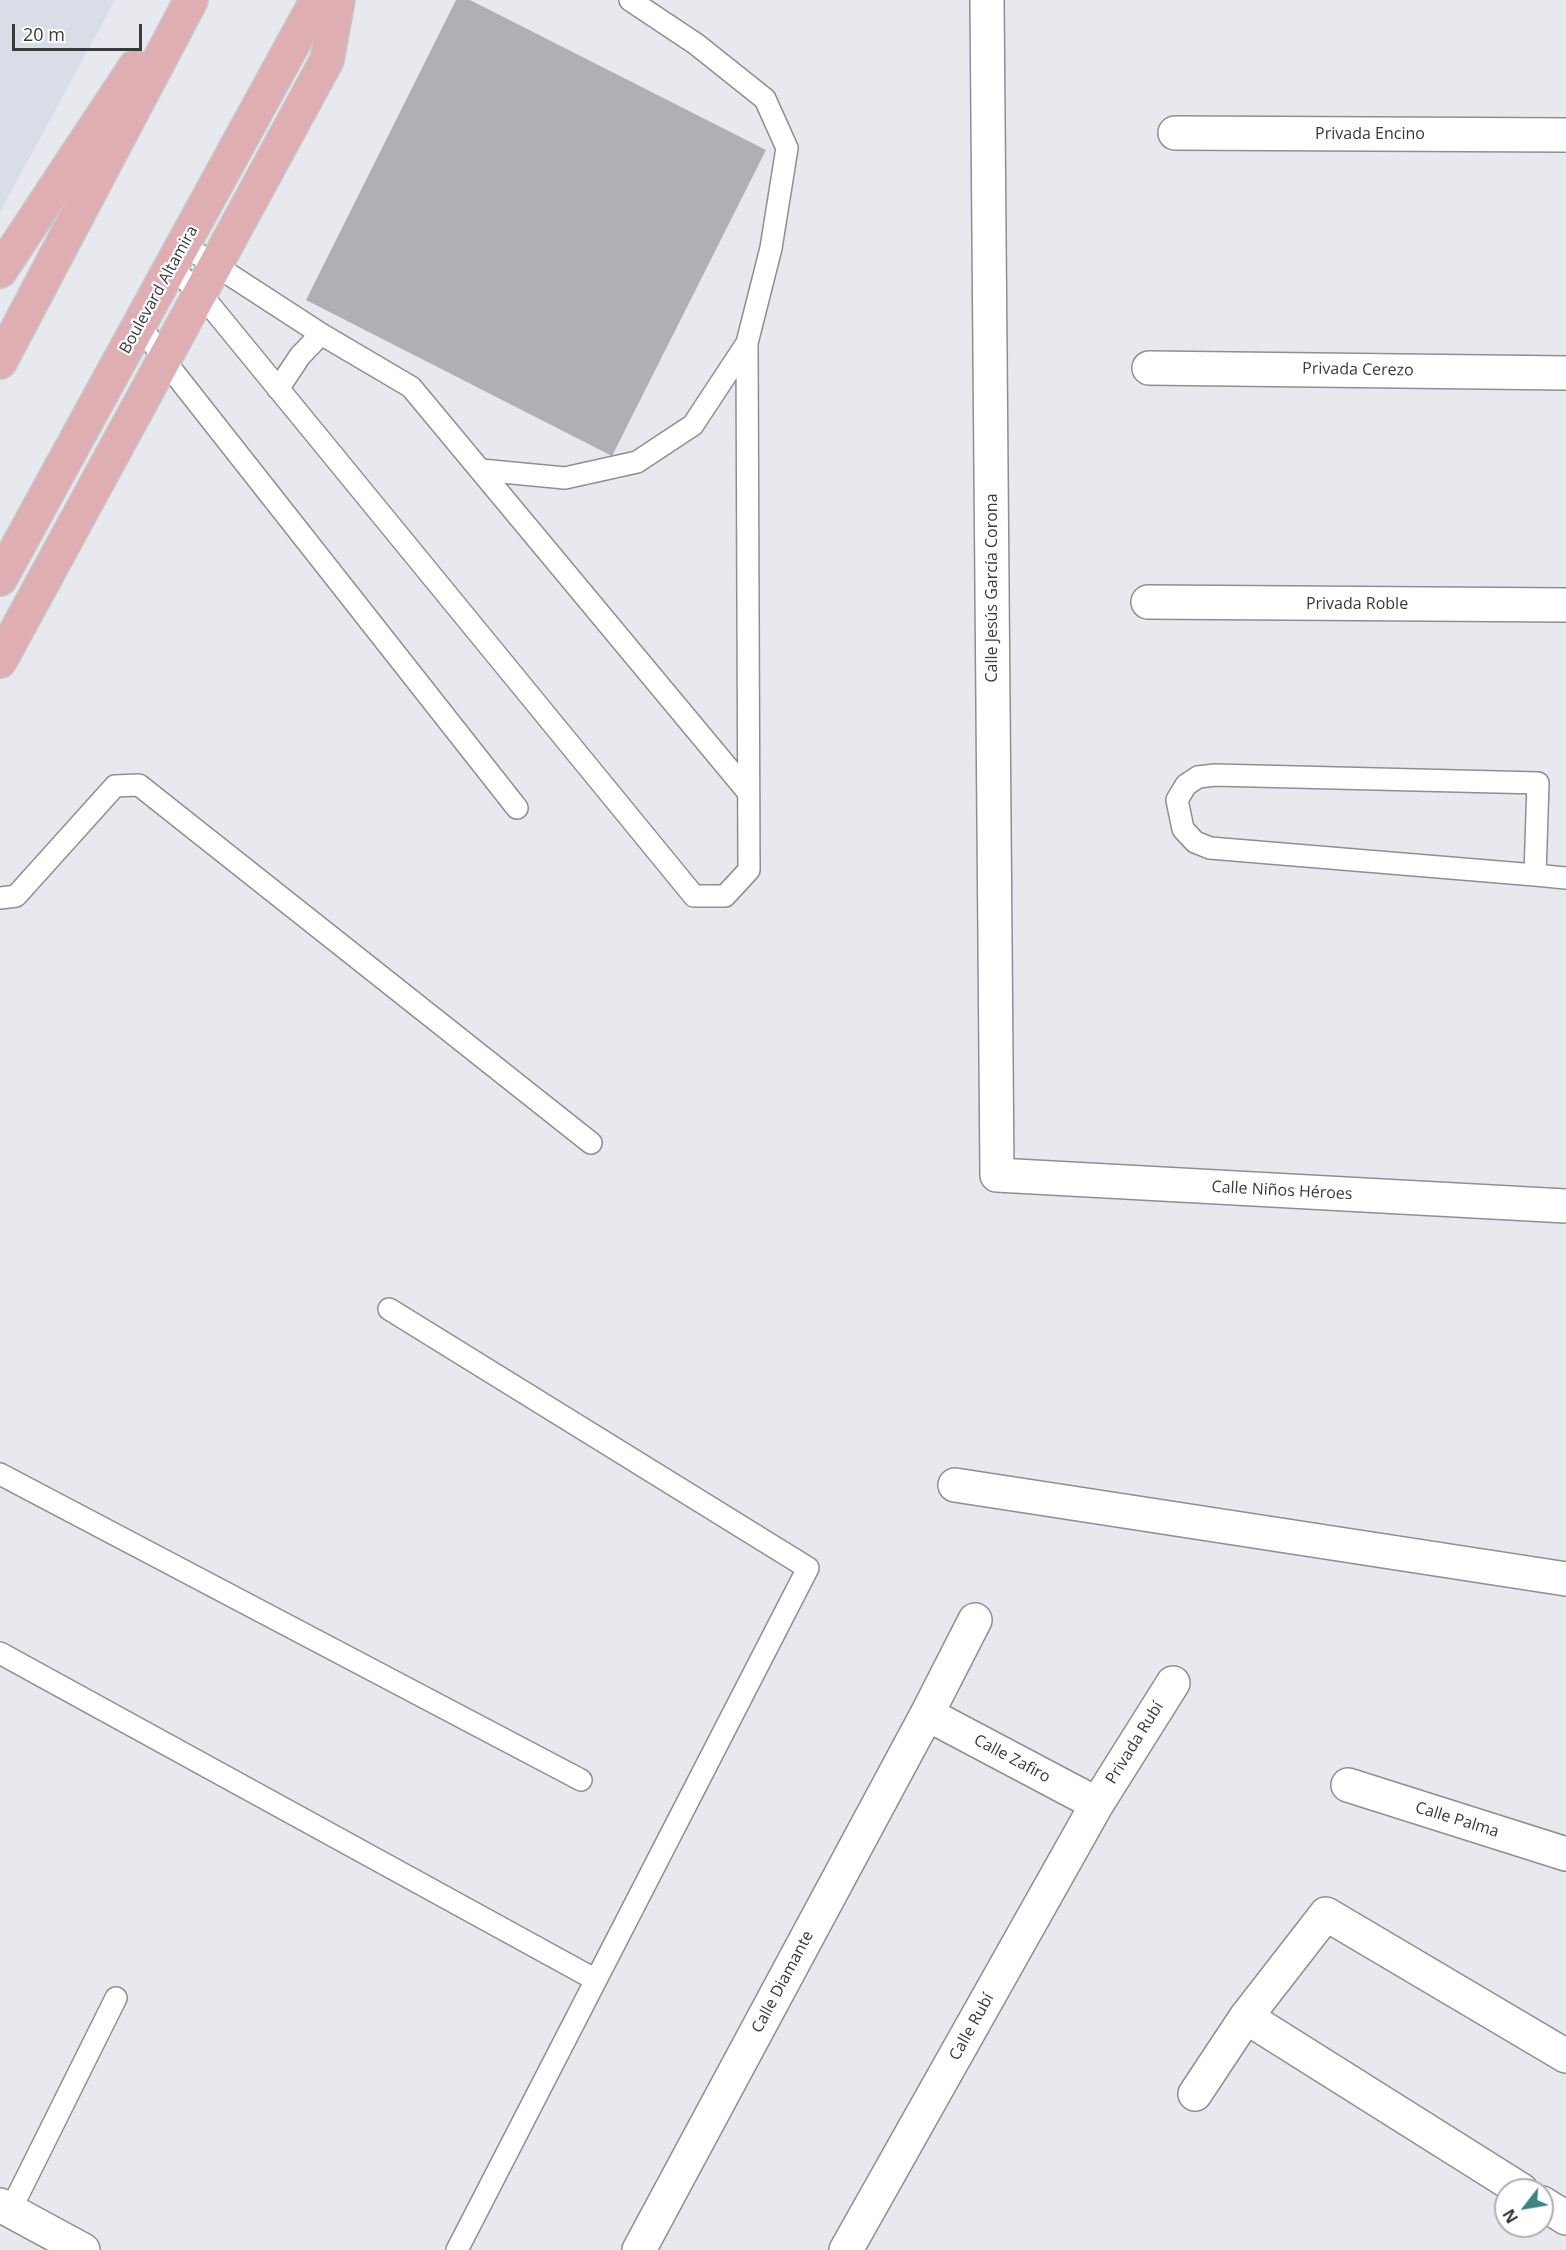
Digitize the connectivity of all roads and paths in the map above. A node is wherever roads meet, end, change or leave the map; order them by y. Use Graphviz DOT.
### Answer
graph roads {
  1 [pos="179,0"];
  2 [pos="191,0"];
  3 [pos="317,0"];
  4 [pos="338,0"];
  5 [pos="630,0"];
  6 [pos="987,0"];
  7 [pos="1174,133"];
  8 [pos="1566,135"];
  9 [pos="178,256"];
  10 [pos="215,265"];
  11 [pos="0,271"];
  12 [pos="200,293"];
  13 [pos="140,324"];
  14 [pos="321,334"];
  15 [pos="747,343"];
  16 [pos="164,360"];
  17 [pos="0,362"];
  18 [pos="1149,368"];
  19 [pos="1566,373"];
  20 [pos="278,389"];
  21 [pos="480,470"];
  22 [pos="0,579"];
  23 [pos="1148,602"];
  24 [pos="1566,605"];
  25 [pos="0,661"];
  26 [pos="748,792"];
  27 [pos="517,808"];
  28 [pos="1535,875"];
  29 [pos="1566,878"];
  30 [pos="0,898"];
  31 [pos="591,1143"];
  32 [pos="997,1175"];
  33 [pos="1566,1206"];
  34 [pos="389,1309"];
  35 [pos="0,1474"];
  36 [pos="955,1485"];
  37 [pos="1566,1579"];
  38 [pos="975,1620"];
  39 [pos="0,1653"];
  40 [pos="1173,1683"];
  41 [pos="927,1714"];
  42 [pos="581,1780"];
  43 [pos="1348,1785"];
  44 [pos="1097,1804"];
  45 [pos="1566,1854"];
  46 [pos="596,1980"];
  47 [pos="116,1998"];
  48 [pos="1246,2017"];
  49 [pos="1566,2056"];
  50 [pos="1195,2094"];
  51 [pos="1502,2178"];
  52 [pos="5,2208"];
  53 [pos="83,2250"];
  54 [pos="457,2250"];
  55 [pos="639,2250"];
  56 [pos="846,2250"];
  1 -- 11 [label="main road"];
  2 -- 17 [label="main road"];
  3 -- 9 [label="main road, Boulevard Altamira"];
  4 -- 10 [label="main road"];
  5 -- 15 [label="lane"];
  6 -- 32 [label="street, Calle Jesús García Corona"];
  7 -- 8 [label="street, Privada Encino"];
  9 -- 10 [label="lane"];
  9 -- 12 [label="lane"];
  9 -- 13 [label="main road, Boulevard Altamira"];
  10 -- 12 [label="main road"];
  10 -- 14 [label="lane"];
  12 -- 16 [label="main road"];
  12 -- 20 [label="lane"];
  13 -- 16 [label="lane"];
  13 -- 22 [label="main road, Boulevard Altamira"];
  14 -- 20 [label="lane"];
  14 -- 21 [label="lane"];
  15 -- 21 [label="lane"];
  15 -- 26 [label="lane"];
  16 -- 25 [label="main road"];
  16 -- 27 [label="lane"];
  18 -- 19 [label="street, Privada Cerezo"];
  20 -- 26 [label="lane"];
  21 -- 26 [label="lane"];
  23 -- 24 [label="street, Privada Roble"];
  28 -- 28 [label="lane"];
  28 -- 29 [label="lane"];
  30 -- 31 [label="lane"];
  32 -- 33 [label="street, Calle Niños Héroes"];
  34 -- 46 [label="lane"];
  35 -- 42 [label="lane"];
  36 -- 37 [label="street"];
  38 -- 41 [label="street, Calle Diamante"];
  39 -- 46 [label="lane"];
  40 -- 44 [label="street, Privada Rubí"];
  41 -- 44 [label="street, Calle Zafiro"];
  41 -- 55 [label="street, Calle Diamante"];
  43 -- 45 [label="street, Calle Palma"];
  44 -- 56 [label="street, Calle Rubí"];
  46 -- 54 [label="lane"];
  47 -- 52 [label="lane"];
  48 -- 49 [label="street"];
  48 -- 50 [label="street"];
  48 -- 51 [label="street"];
  52 -- 53 [label="street"];
}
